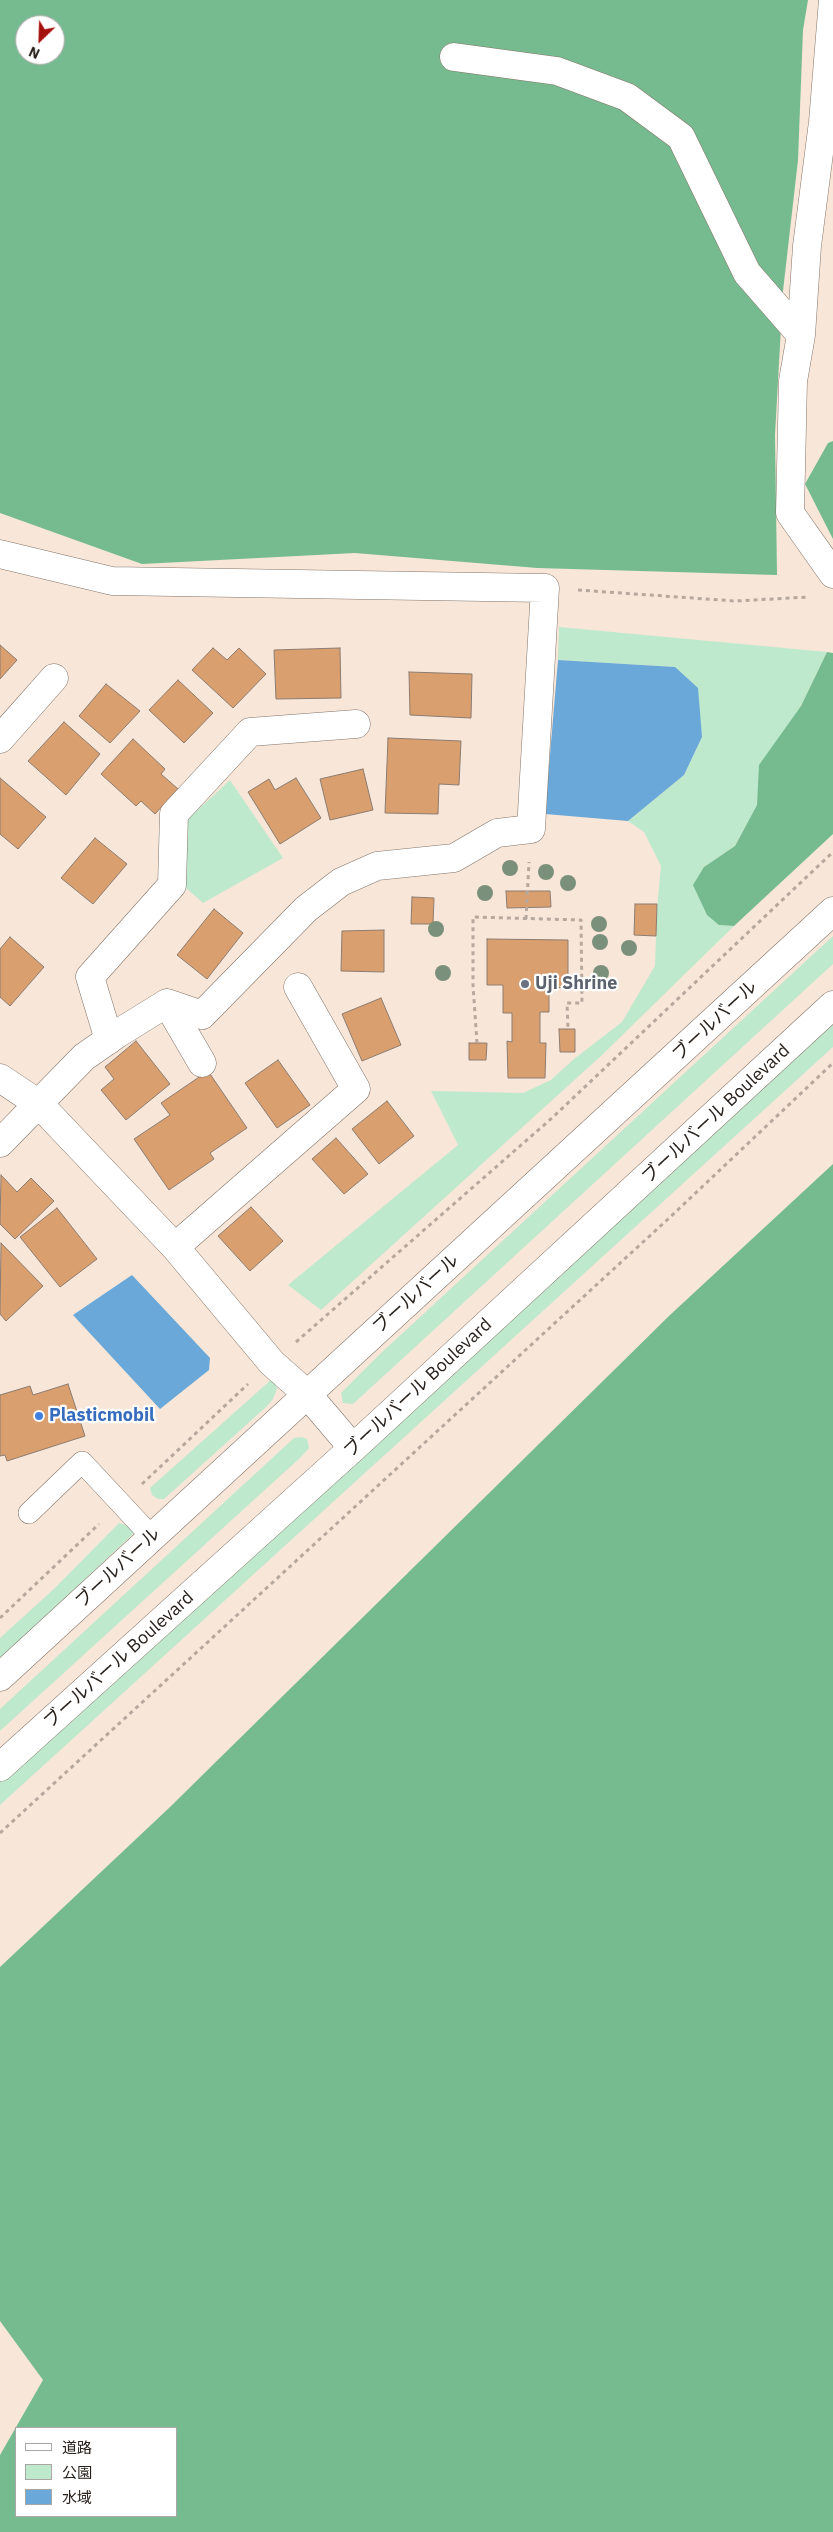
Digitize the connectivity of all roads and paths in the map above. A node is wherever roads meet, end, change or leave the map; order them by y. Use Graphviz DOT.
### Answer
graph roads {
  1 [pos="832,0"];
  2 [pos="454,57"];
  3 [pos="801,335"];
  4 [pos="0,554"];
  5 [pos="833,574"];
  6 [pos="545,588"];
  7 [pos="813,597"];
  8 [pos="54,678"];
  9 [pos="356,724"];
  10 [pos="0,739"];
  11 [pos="531,829"];
  12 [pos="833,852"];
  13 [pos="833,911"];
  14 [pos="526,919"];
  15 [pos="298,987"];
  16 [pos="168,1003"];
  17 [pos="833,1005"];
  18 [pos="568,1029"];
  19 [pos="109,1040"];
  20 [pos="477,1043"];
  21 [pos="202,1063"];
  22 [pos="833,1063"];
  23 [pos="0,1078"];
  24 [pos="39,1104"];
  25 [pos="0,1143"];
  26 [pos="174,1247"];
  27 [pos="272,1362"];
  28 [pos="307,1394"];
  29 [pos="352,1448"];
  30 [pos="122,1502"];
  31 [pos="28,1513"];
  32 [pos="152,1536"];
  33 [pos="0,1618"];
  34 [pos="0,1677"];
  35 [pos="0,1767"];
  36 [pos="0,1833"];
  1 -- 3 [label="street"];
  2 -- 3 [label="street"];
  3 -- 5 [label="street"];
  4 -- 6 [label="street"];
  6 -- 7 [label="path"];
  6 -- 11 [label="street"];
  8 -- 10 [label="street"];
  9 -- 19 [label="street"];
  11 -- 14 [label="path"];
  11 -- 16 [label="street"];
  12 -- 27 [label="path"];
  13 -- 28 [label="street, ブールバール"];
  14 -- 18 [label="path"];
  14 -- 20 [label="path"];
  15 -- 26 [label="street"];
  16 -- 19 [label="street"];
  16 -- 21 [label="street"];
  17 -- 29 [label="street, ブールバール Boulevard"];
  19 -- 24 [label="street"];
  22 -- 36 [label="path"];
  23 -- 24 [label="street"];
  24 -- 25 [label="street"];
  24 -- 26 [label="street"];
  26 -- 27 [label="street"];
  27 -- 28 [label="street"];
  27 -- 30 [label="path"];
  28 -- 29 [label="street"];
  28 -- 32 [label="street, ブールバール"];
  29 -- 35 [label="street, ブールバール Boulevard"];
  30 -- 31 [label="lane"];
  30 -- 32 [label="lane"];
  30 -- 33 [label="path"];
  32 -- 34 [label="street, ブールバール"];
}
